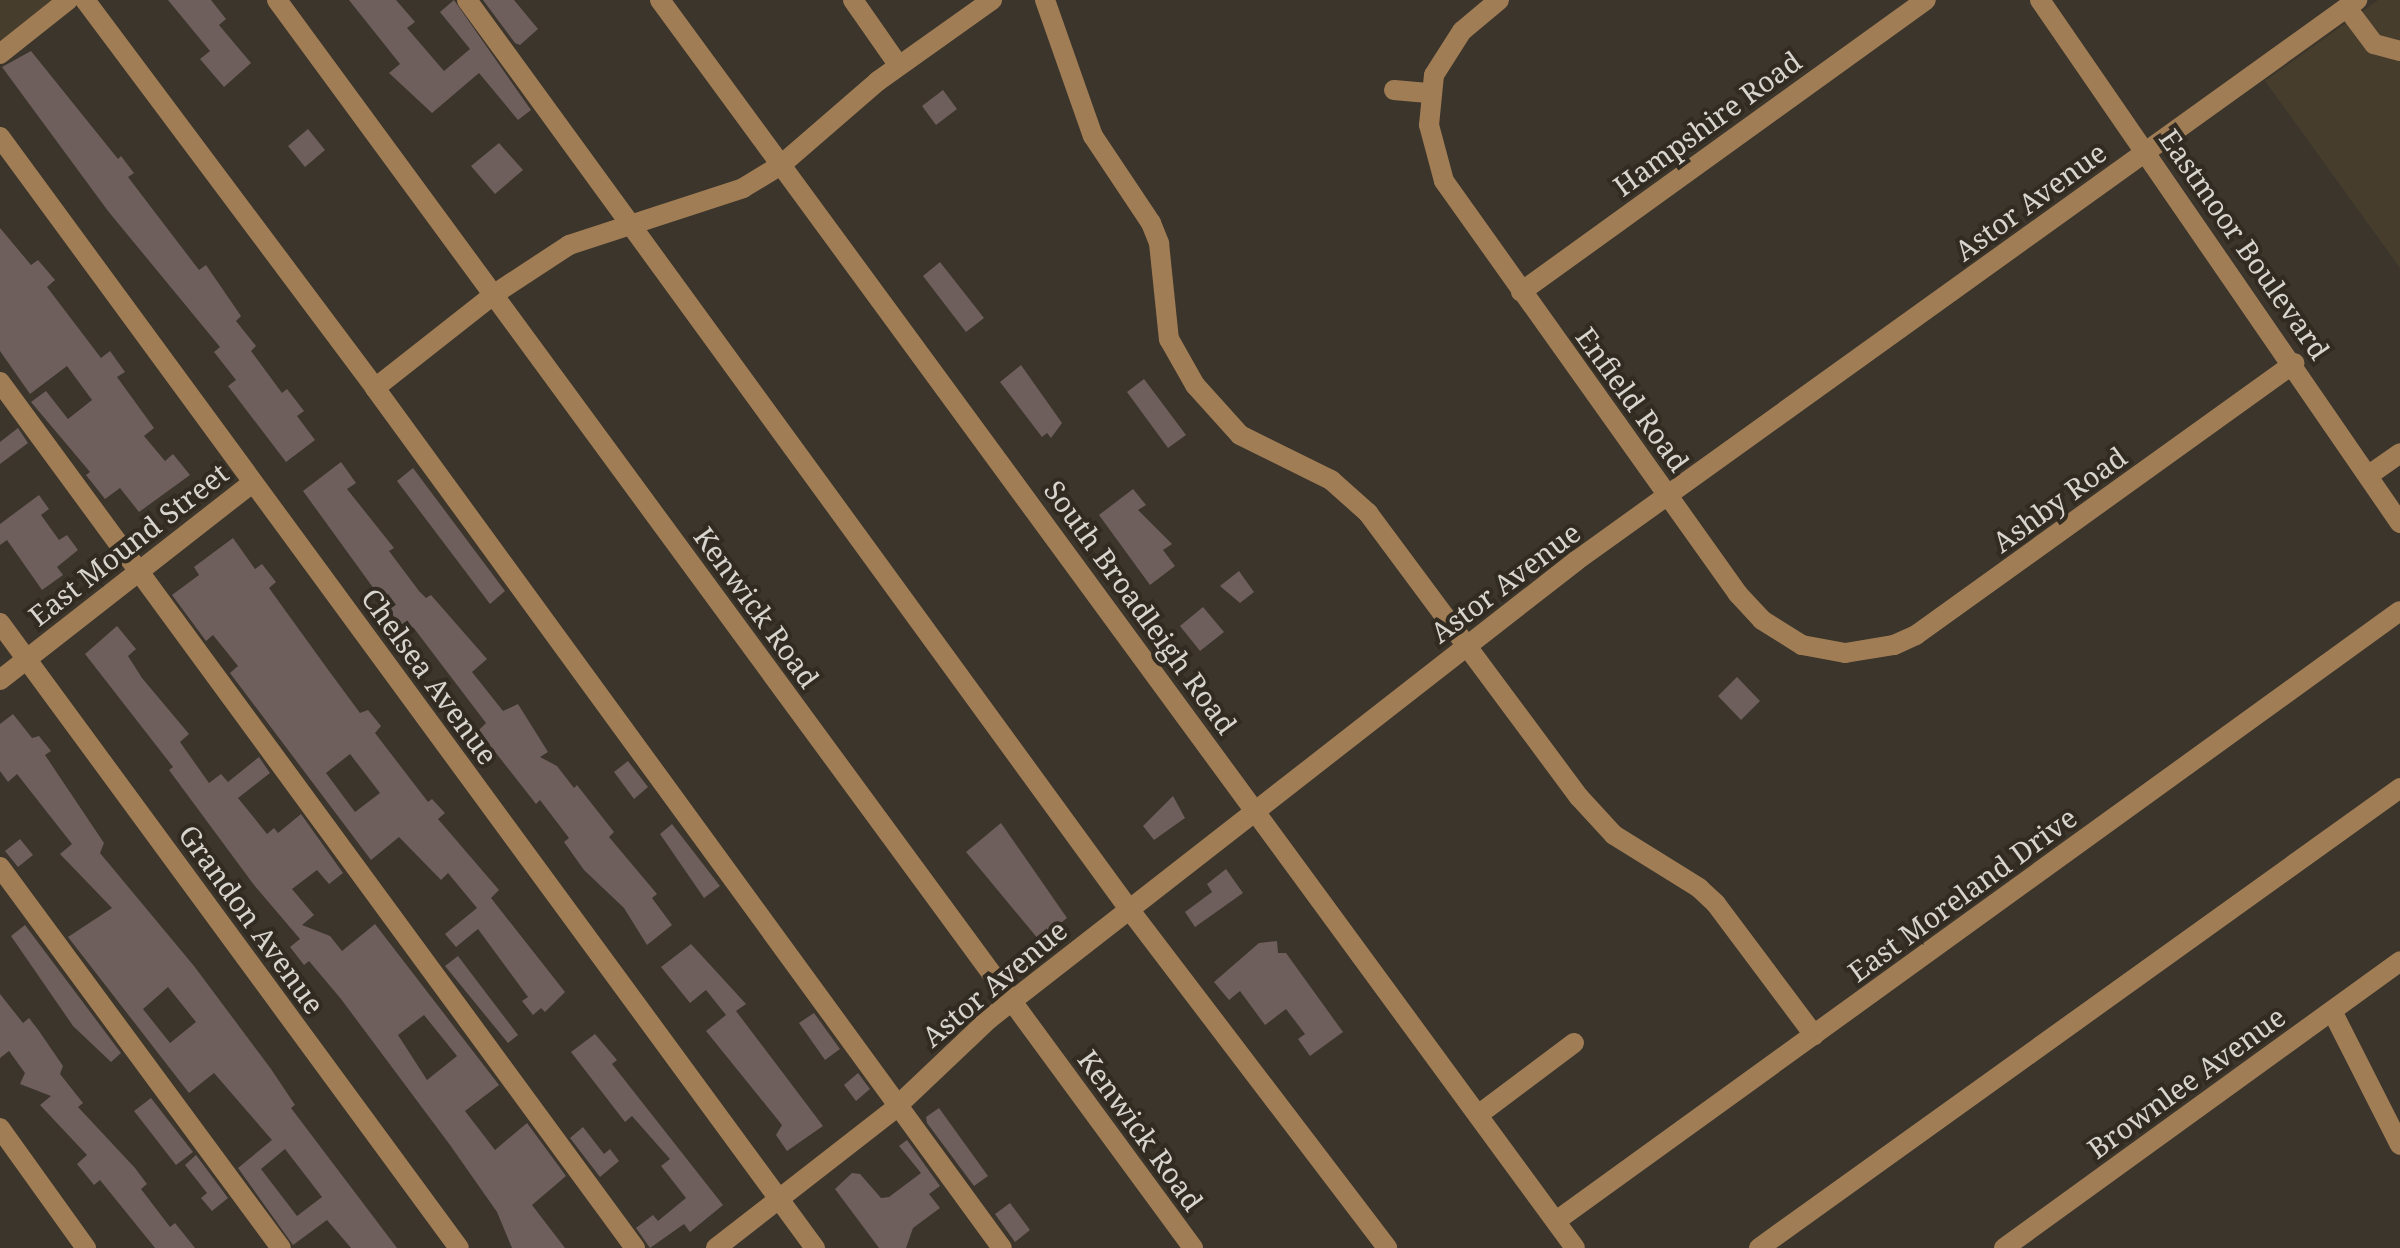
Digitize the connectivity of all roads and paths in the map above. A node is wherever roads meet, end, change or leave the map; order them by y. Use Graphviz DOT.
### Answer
graph roads {
  1 [pos="68,0"];
  2 [pos="85,0"];
  3 [pos="277,0"];
  4 [pos="467,0"];
  5 [pos="660,0"];
  6 [pos="853,0"];
  7 [pos="992,0"];
  8 [pos="1045,0"];
  9 [pos="1499,0"];
  10 [pos="1926,0"];
  11 [pos="2040,0"];
  12 [pos="2352,4"];
  13 [pos="2400,51"];
  14 [pos="0,54"];
  15 [pos="899,66"];
  16 [pos="1394,90"];
  17 [pos="1428,93"];
  18 [pos="0,137"];
  19 [pos="2146,151"];
  20 [pos="781,165"];
  21 [pos="634,223"];
  22 [pos="1521,292"];
  23 [pos="493,295"];
  24 [pos="2294,363"];
  25 [pos="0,382"];
  26 [pos="375,388"];
  27 [pos="2400,453"];
  28 [pos="2369,475"];
  29 [pos="253,482"];
  30 [pos="1668,496"];
  31 [pos="2400,523"];
  32 [pos="139,572"];
  33 [pos="2400,611"];
  34 [pos="0,623"];
  35 [pos="1466,647"];
  36 [pos="1845,653"];
  37 [pos="27,660"];
  38 [pos="0,680"];
  39 [pos="2400,788"];
  40 [pos="1255,811"];
  41 [pos="0,867"];
  42 [pos="1129,909"];
  43 [pos="2400,961"];
  44 [pos="1011,1001"];
  45 [pos="2332,1011"];
  46 [pos="1814,1035"];
  47 [pos="1574,1043"];
  48 [pos="898,1105"];
  49 [pos="1478,1115"];
  50 [pos="0,1128"];
  51 [pos="2398,1136"];
  52 [pos="779,1198"];
  53 [pos="1556,1221"];
  54 [pos="86,1248"];
  55 [pos="281,1248"];
  56 [pos="459,1248"];
  57 [pos="635,1248"];
  58 [pos="716,1248"];
  59 [pos="815,1248"];
  60 [pos="1002,1248"];
  61 [pos="1193,1248"];
  62 [pos="1387,1248"];
  63 [pos="1575,1248"];
  64 [pos="1759,1248"];
  65 [pos="2004,1248"];
  1 -- 14 [label="street"];
  2 -- 26 [label="street"];
  3 -- 23 [label="street, Kenwick Road"];
  4 -- 21 [label="street"];
  5 -- 20 [label="street, South Broadleigh Road"];
  6 -- 15 [label="street"];
  7 -- 15 [label="street"];
  8 -- 35 [label="street"];
  9 -- 17 [label="street"];
  10 -- 22 [label="street, Hampshire Road"];
  11 -- 19 [label="street, Eastmoor Boulevard"];
  12 -- 13 [label="street"];
  12 -- 19 [label="street, Astor Avenue"];
  15 -- 20 [label="street"];
  16 -- 17 [label="street"];
  17 -- 22 [label="street, Enfield Road"];
  18 -- 29 [label="street, Chelsea Avenue"];
  19 -- 24 [label="street, Eastmoor Boulevard"];
  19 -- 30 [label="street, Astor Avenue"];
  20 -- 21 [label="street"];
  20 -- 40 [label="street, South Broadleigh Road"];
  21 -- 23 [label="street"];
  21 -- 42 [label="street"];
  22 -- 30 [label="street, Enfield Road"];
  23 -- 26 [label="street"];
  23 -- 44 [label="street, Kenwick Road"];
  24 -- 28 [label="street, Eastmoor Boulevard"];
  24 -- 36 [label="street, Ashby Road"];
  25 -- 32 [label="street"];
  26 -- 48 [label="street"];
  27 -- 28 [label="street"];
  28 -- 31 [label="street, Eastmoor Boulevard"];
  29 -- 32 [label="street, East Mound Street"];
  29 -- 52 [label="street, Chelsea Avenue"];
  30 -- 35 [label="street, Astor Avenue"];
  30 -- 36 [label="street, Enfield Road"];
  32 -- 37 [label="street, East Mound Street"];
  32 -- 57 [label="street"];
  33 -- 46 [label="street, East Moreland Drive"];
  34 -- 37 [label="street, Grandon Avenue"];
  35 -- 40 [label="street, Astor Avenue"];
  35 -- 46 [label="street"];
  37 -- 38 [label="street, East Mound Street"];
  37 -- 56 [label="street, Grandon Avenue"];
  39 -- 64 [label="street"];
  40 -- 42 [label="street, Astor Avenue"];
  40 -- 49 [label="street, South Broadleigh Road"];
  41 -- 55 [label="street"];
  42 -- 44 [label="street, Astor Avenue"];
  42 -- 62 [label="street"];
  43 -- 45 [label="street, Brownlee Avenue"];
  44 -- 48 [label="street, Astor Avenue"];
  44 -- 61 [label="street, Kenwick Road"];
  45 -- 51 [label="street"];
  45 -- 65 [label="street, Brownlee Avenue"];
  46 -- 53 [label="street, East Moreland Drive"];
  47 -- 49 [label="street"];
  48 -- 52 [label="street, Astor Avenue"];
  48 -- 60 [label="street"];
  49 -- 53 [label="street, South Broadleigh Road"];
  50 -- 54 [label="street"];
  52 -- 58 [label="street, Astor Avenue"];
  52 -- 59 [label="street, Chelsea Avenue"];
  53 -- 63 [label="street, South Broadleigh Road"];
}
